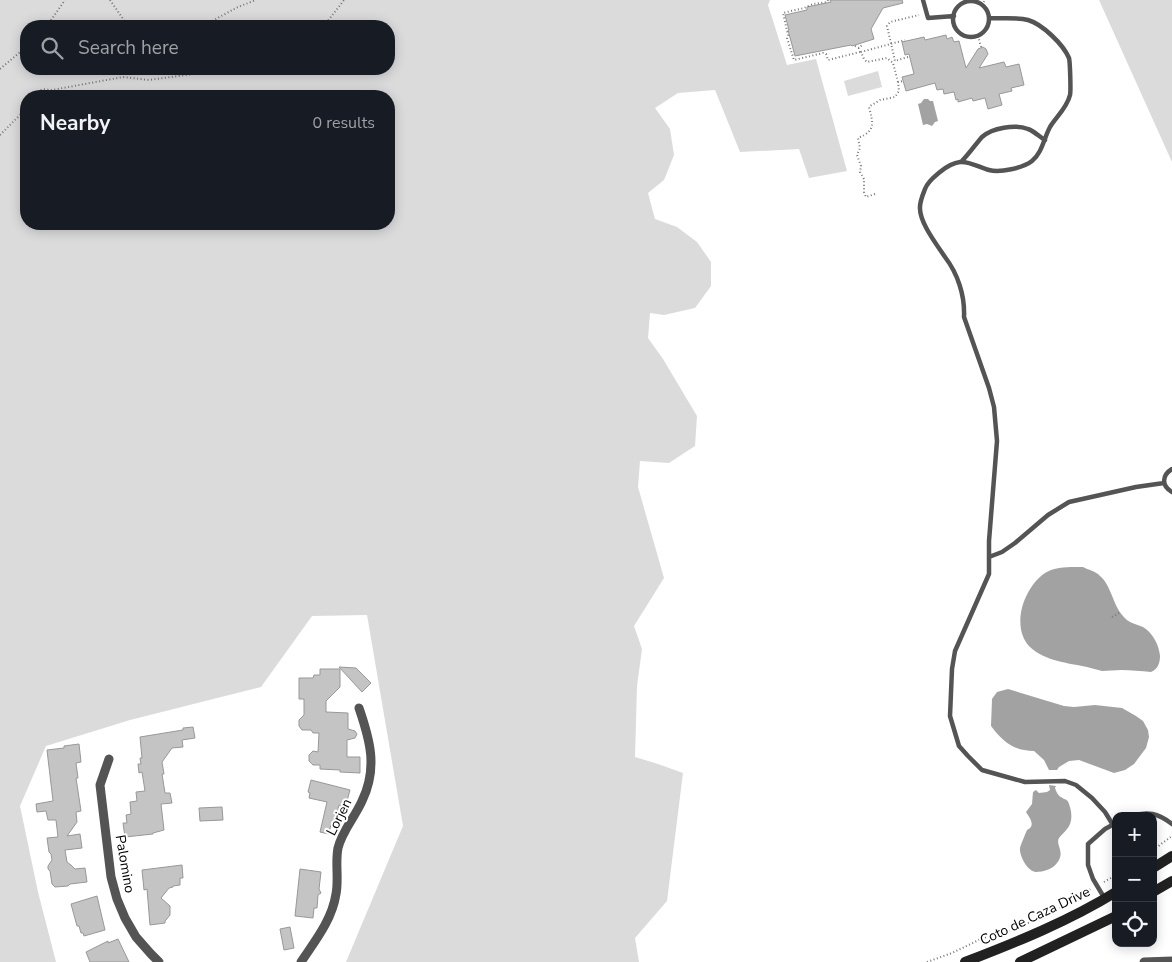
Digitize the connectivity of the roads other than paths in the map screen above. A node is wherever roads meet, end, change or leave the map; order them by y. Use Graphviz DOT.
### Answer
graph roads {
  1 [pos="923,0"];
  2 [pos="954,16"];
  3 [pos="990,18"];
  4 [pos="1045,140"];
  5 [pos="961,162"];
  6 [pos="1172,469"];
  7 [pos="1164,483"];
  8 [pos="1172,492"];
  9 [pos="989,557"];
  10 [pos="359,708"];
  11 [pos="109,759"];
  12 [pos="1157,815"];
  13 [pos="1112,821"];
  14 [pos="1172,824"];
  15 [pos="1112,825"];
  16 [pos="1172,856"];
  17 [pos="1157,865"];
  18 [pos="1172,881"];
  19 [pos="1157,890"];
  20 [pos="1112,895"];
  21 [pos="1105,899"];
  22 [pos="1112,909"];
  23 [pos="1112,917"];
  24 [pos="1172,961"];
  25 [pos="159,962"];
  26 [pos="301,962"];
  27 [pos="965,962"];
  28 [pos="1020,962"];
  29 [pos="1144,962"];
  1 -- 2 [label="lane"];
  2 -- 3 [label="lane"];
  2 -- 3 [label="lane"];
  3 -- 4 [label="lane"];
  4 -- 5 [label="lane"];
  4 -- 5 [label="lane"];
  5 -- 9 [label="lane"];
  6 -- 7 [label="lane"];
  7 -- 8 [label="lane"];
  7 -- 9 [label="lane"];
  9 -- 13 [label="lane"];
  10 -- 26 [label="street, Lorjen"];
  11 -- 25 [label="street, Palomino"];
  12 -- 14 [label="lane"];
  15 -- 21 [label="lane"];
  16 -- 17 [label="main road"];
  18 -- 19 [label="main road"];
  20 -- 21 [label="main road, Coto de Caza Drive"];
  21 -- 22 [label="main road"];
  21 -- 27 [label="main road, Coto de Caza Drive"];
  23 -- 28 [label="main road"];
  24 -- 29 [label="street"];
}
